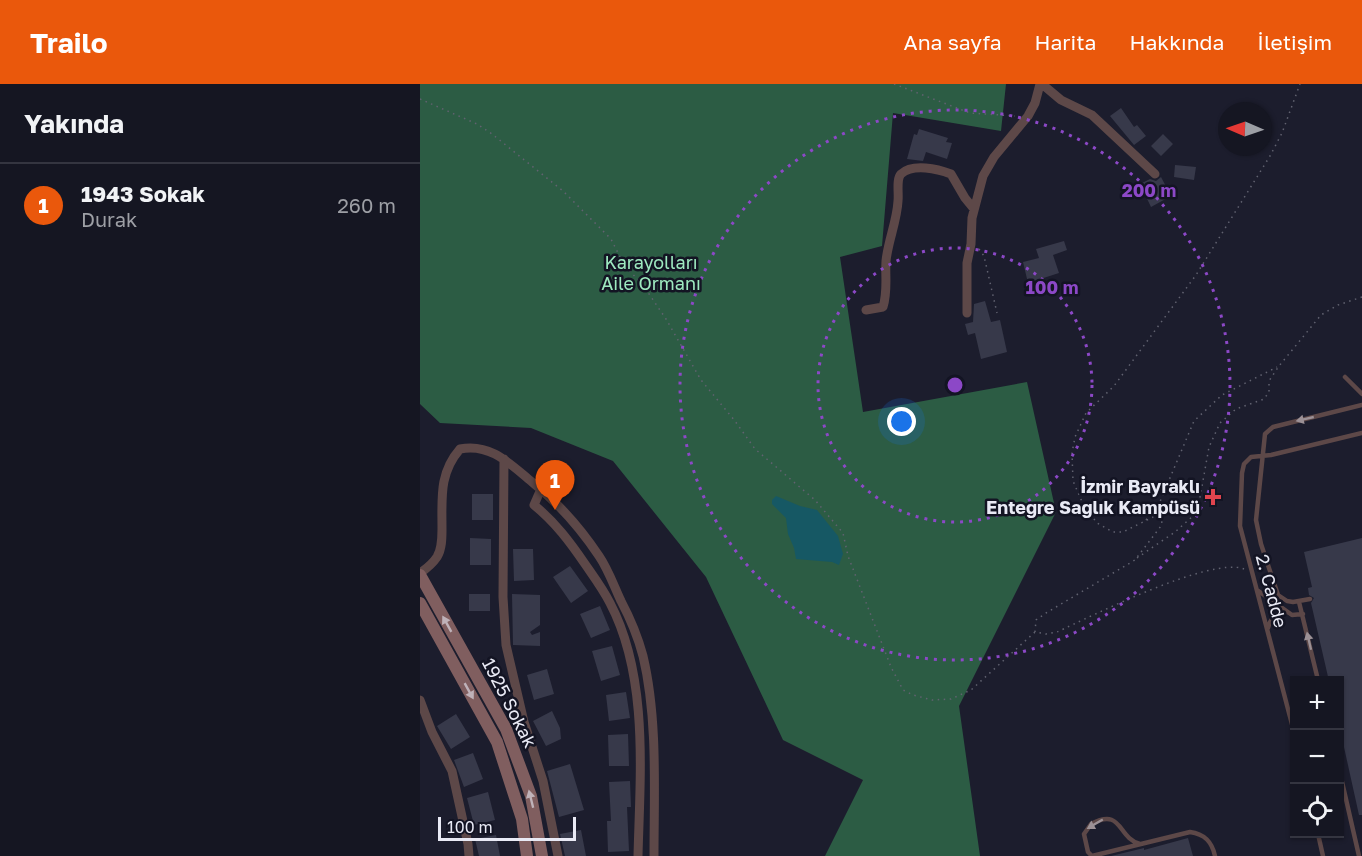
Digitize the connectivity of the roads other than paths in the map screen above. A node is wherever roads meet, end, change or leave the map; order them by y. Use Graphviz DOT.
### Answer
graph roads {
  1 [pos="1041,84"];
  2 [pos="1155,174"];
  3 [pos="974,209"];
  4 [pos="866,310"];
  5 [pos="968,314"];
  6 [pos="1345,377"];
  7 [pos="1362,394"];
  8 [pos="1362,405"];
  9 [pos="1362,433"];
  10 [pos="504,459"];
  11 [pos="540,489"];
  12 [pos="420,574"];
  13 [pos="1257,590"];
  14 [pos="1310,599"];
  15 [pos="1299,602"];
  16 [pos="420,603"];
  17 [pos="1287,612"];
  18 [pos="1302,614"];
  19 [pos="1268,630"];
  20 [pos="1317,676"];
  21 [pos="420,700"];
  22 [pos="1290,705"];
  23 [pos="1343,784"];
  24 [pos="1319,838"];
  25 [pos="1140,844"];
  26 [pos="469,856"];
  27 [pos="527,856"];
  28 [pos="542,856"];
  29 [pos="558,856"];
  30 [pos="638,856"];
  31 [pos="654,856"];
  32 [pos="1215,856"];
  33 [pos="1324,856"];
  34 [pos="1359,856"];
  1 -- 2 [label="street"];
  1 -- 3 [label="street"];
  3 -- 4 [label="street"];
  3 -- 5 [label="street"];
  6 -- 7 [label="lane"];
  8 -- 15 [label="lane, one-way"];
  9 -- 13 [label="lane, 2. Cadde"];
  10 -- 11 [label="street"];
  10 -- 12 [label="street"];
  10 -- 29 [label="street"];
  11 -- 30 [label="street"];
  11 -- 31 [label="street"];
  28 -- 12 [label="main road, 1925 Sokak, one-way"];
  13 -- 17 [label="lane"];
  13 -- 19 [label="lane, 2. Cadde"];
  14 -- 15 [label="lane"];
  15 -- 18 [label="lane, 2. Cadde"];
  16 -- 27 [label="main road, 1925 Sokak, one-way"];
  17 -- 18 [label="lane"];
  17 -- 19 [label="lane"];
  20 -- 18 [label="lane, 2. Cadde, one-way"];
  19 -- 22 [label="lane, 2. Cadde"];
  21 -- 26 [label="street"];
  23 -- 34 [label="lane"];
  24 -- 33 [label="lane"];
  25 -- 25 [label="lane, one-way"];
  25 -- 32 [label="lane"];
}
